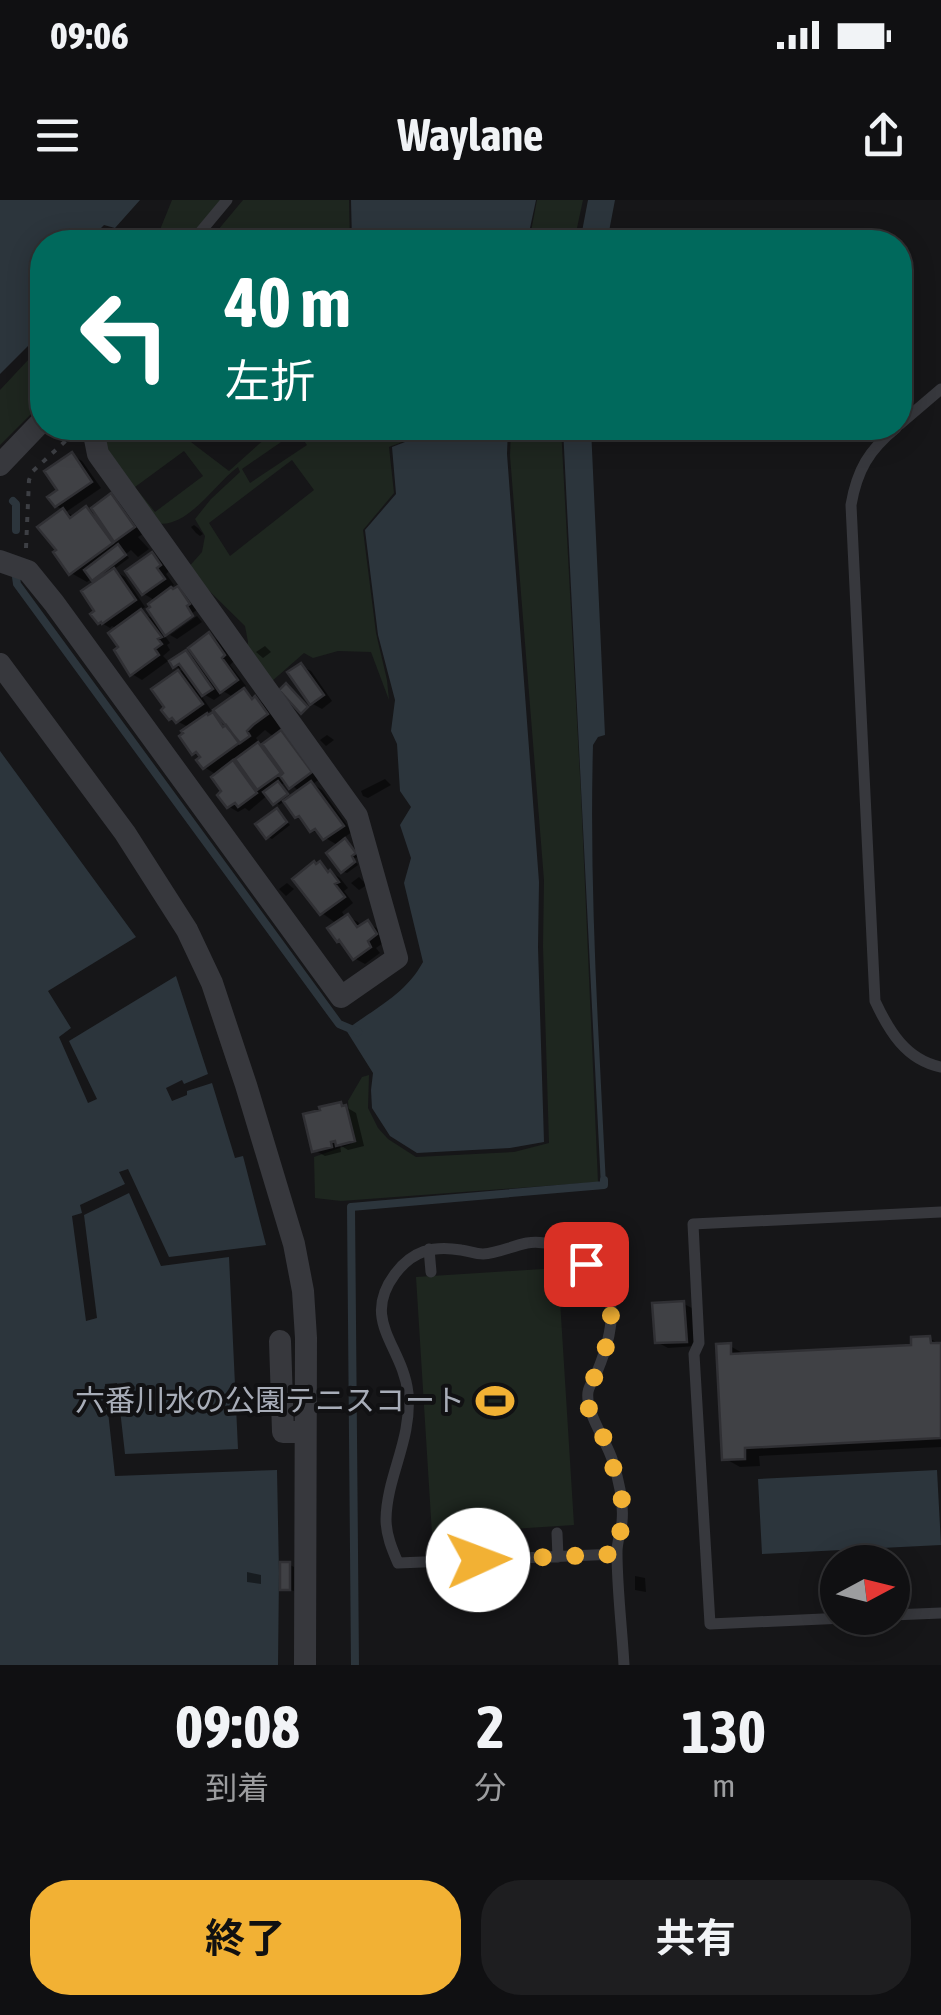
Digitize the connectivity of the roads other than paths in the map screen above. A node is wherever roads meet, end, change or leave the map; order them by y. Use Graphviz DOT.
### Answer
graph roads {
  1 [pos="227,200"];
  2 [pos="202,230"];
  3 [pos="941,389"];
  4 [pos="912,414"];
  5 [pos="30,434"];
  6 [pos="94,440"];
  7 [pos="880,440"];
  8 [pos="0,465"];
  9 [pos="0,561"];
  10 [pos="0,664"];
  11 [pos="941,1067"];
  12 [pos="941,1212"];
  13 [pos="429,1250"];
  14 [pos="430,1272"];
  15 [pos="280,1341"];
  16 [pos="588,1400"];
  17 [pos="574,1401"];
  18 [pos="305,1432"];
  19 [pos="557,1533"];
  20 [pos="617,1554"];
  21 [pos="558,1556"];
  22 [pos="941,1612"];
  23 [pos="910,1614"];
  24 [pos="820,1619"];
  25 [pos="304,1665"];
  26 [pos="624,1665"];
  1 -- 2 [label="lane"];
  3 -- 4 [label="lane"];
  5 -- 8 [label="street"];
  6 -- 9 [label="street"];
  7 -- 11 [label="lane"];
  10 -- 18 [label="street"];
  12 -- 24 [label="lane"];
  13 -- 14 [label="lane"];
  13 -- 16 [label="lane"];
  13 -- 21 [label="lane"];
  15 -- 18 [label="street"];
  16 -- 17 [label="lane"];
  16 -- 20 [label="lane"];
  18 -- 25 [label="street"];
  19 -- 21 [label="lane"];
  20 -- 21 [label="lane"];
  20 -- 26 [label="lane"];
  22 -- 23 [label="lane"];
}
